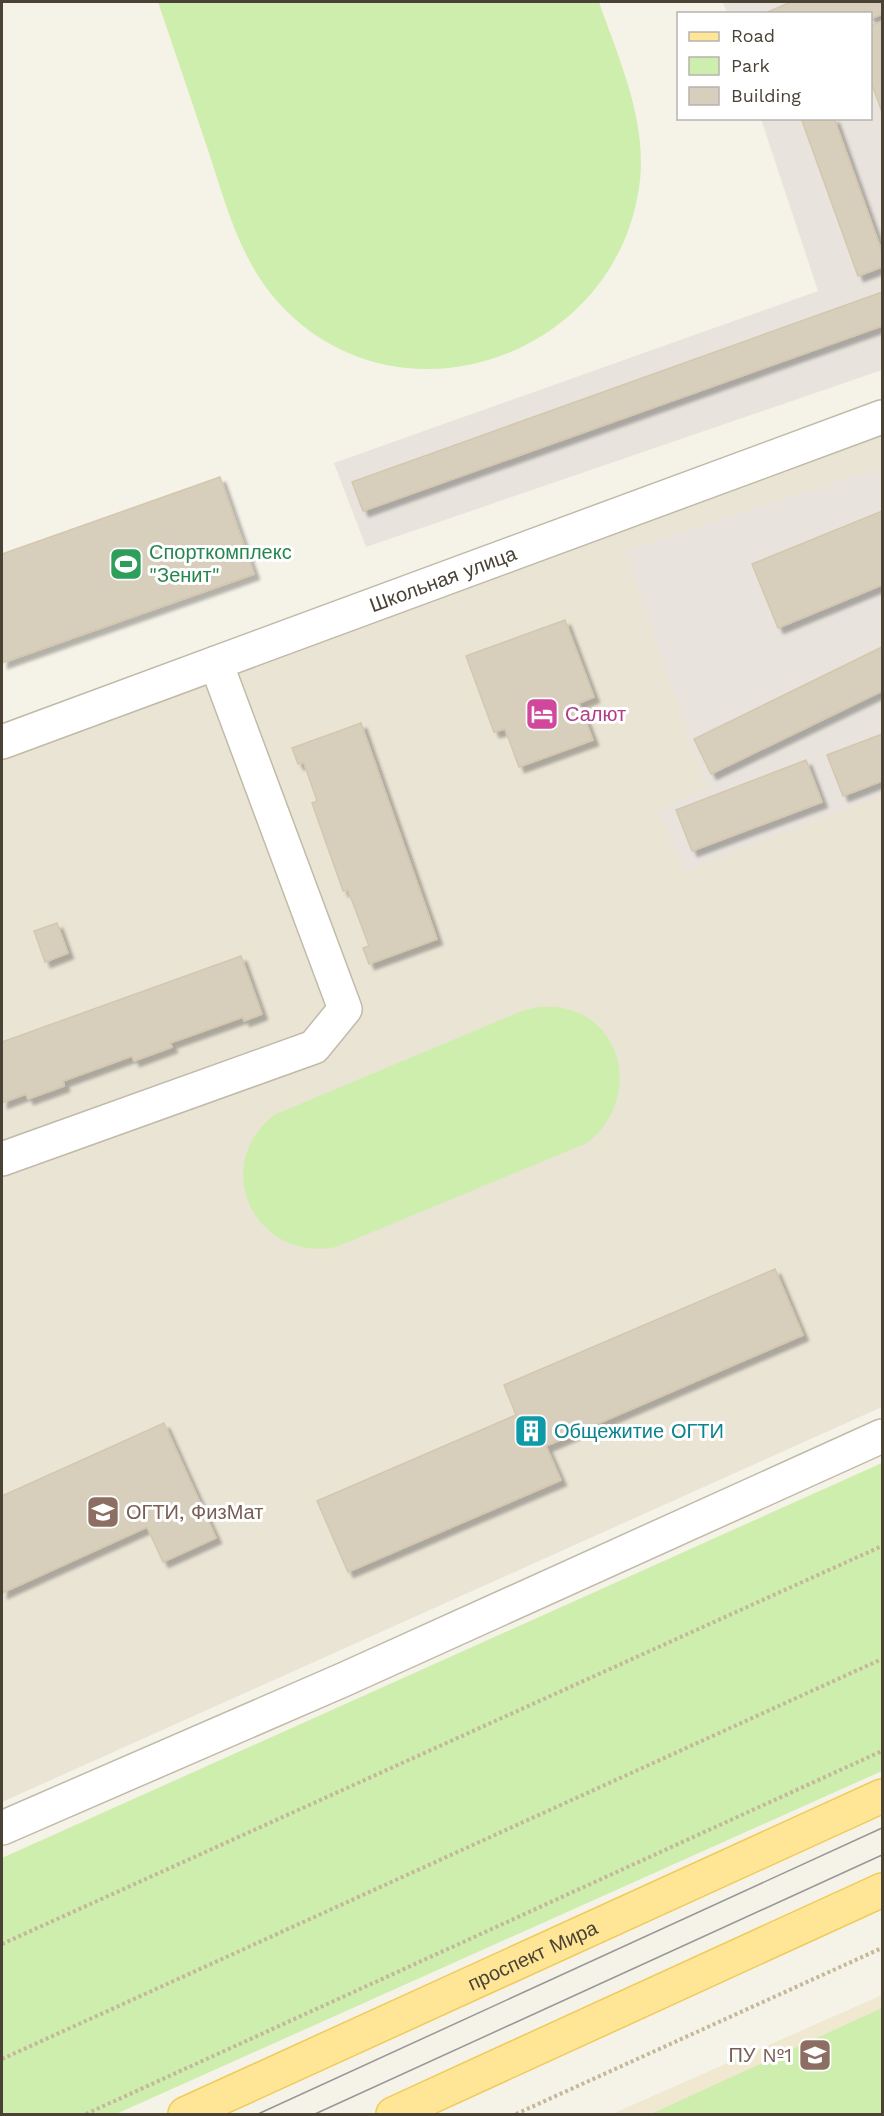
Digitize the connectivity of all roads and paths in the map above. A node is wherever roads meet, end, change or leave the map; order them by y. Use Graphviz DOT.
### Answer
graph roads {
  1 [pos="882,417"];
  2 [pos="216,663"];
  3 [pos="2,742"];
  4 [pos="2,1159"];
  5 [pos="882,1436"];
  6 [pos="882,1546"];
  7 [pos="882,1659"];
  8 [pos="882,1751"];
  9 [pos="882,1796"];
  10 [pos="2,1828"];
  11 [pos="882,1890"];
  12 [pos="2,1944"];
  13 [pos="882,1948"];
  14 [pos="2,2059"];
  15 [pos="86,2115"];
  16 [pos="185,2115"];
  17 [pos="393,2115"];
  18 [pos="516,2115"];
  1 -- 2 [label="street, Школьная улица"];
  2 -- 3 [label="street, Школьная улица"];
  2 -- 4 [label="street"];
  5 -- 10 [label="street"];
  6 -- 12 [label="path"];
  7 -- 14 [label="path"];
  8 -- 15 [label="path"];
  9 -- 16 [label="main road, проспект Мира"];
  11 -- 17 [label="main road"];
  13 -- 18 [label="path"];
}
